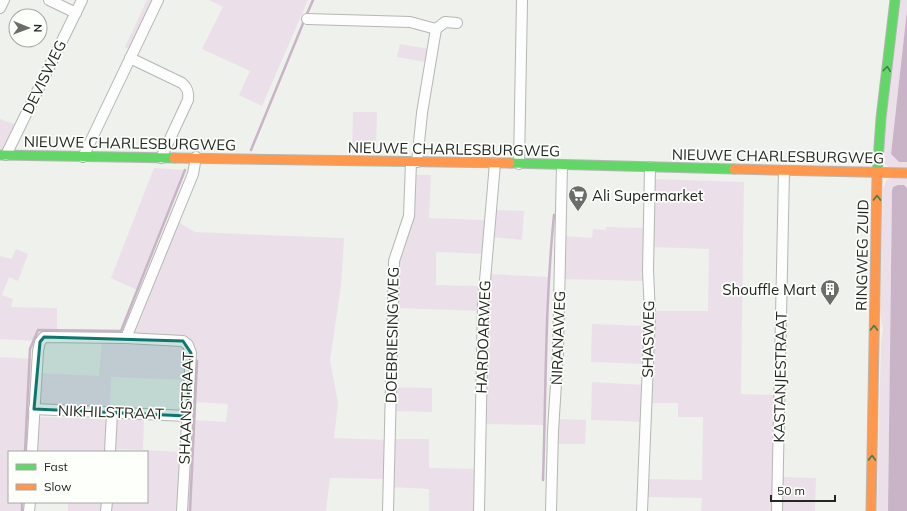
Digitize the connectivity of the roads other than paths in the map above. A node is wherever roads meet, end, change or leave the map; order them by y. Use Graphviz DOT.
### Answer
graph roads {
  1 [pos="4,0"];
  2 [pos="49,0"];
  3 [pos="82,0"];
  4 [pos="158,0"];
  5 [pos="522,0"];
  6 [pos="895,0"];
  7 [pos="0,8"];
  8 [pos="76,13"];
  9 [pos="306,19"];
  10 [pos="457,23"];
  11 [pos="436,29"];
  12 [pos="130,58"];
  13 [pos="3,155"];
  14 [pos="84,156"];
  15 [pos="161,158"];
  16 [pos="196,158"];
  17 [pos="414,162"];
  18 [pos="494,163"];
  19 [pos="519,164"];
  20 [pos="562,165"];
  21 [pos="650,167"];
  22 [pos="784,171"];
  23 [pos="877,173"];
  24 [pos="907,173"];
  25 [pos="126,338"];
  26 [pos="34,409"];
  27 [pos="112,412"];
  28 [pos="187,416"];
  29 [pos="32,451"];
  30 [pos="110,451"];
  31 [pos="182,511"];
  32 [pos="388,511"];
  33 [pos="479,511"];
  34 [pos="551,511"];
  35 [pos="642,511"];
  36 [pos="777,511"];
  37 [pos="871,511"];
  1 -- 7 [label="street"];
  2 -- 8 [label="street"];
  3 -- 8 [label="street, DEVISWEG"];
  4 -- 12 [label="street"];
  5 -- 19 [label="street"];
  23 -- 6 [label="street, RINGWEG ZUID, one-way"];
  8 -- 13 [label="street, DEVISWEG"];
  9 -- 11 [label="street"];
  10 -- 11 [label="street"];
  11 -- 17 [label="street, DOEBRIESINGWEG"];
  12 -- 14 [label="street"];
  12 -- 15 [label="street"];
  13 -- 14 [label="street, NIEUWE CHARLESBURGWEG"];
  14 -- 15 [label="street, NIEUWE CHARLESBURGWEG"];
  15 -- 16 [label="street, NIEUWE CHARLESBURGWEG"];
  16 -- 17 [label="street, NIEUWE CHARLESBURGWEG"];
  16 -- 25 [label="street"];
  17 -- 18 [label="street, NIEUWE CHARLESBURGWEG"];
  17 -- 32 [label="street, DOEBRIESINGWEG"];
  18 -- 19 [label="street, NIEUWE CHARLESBURGWEG"];
  18 -- 33 [label="street, HARDOARWEG"];
  19 -- 20 [label="street, NIEUWE CHARLESBURGWEG"];
  20 -- 21 [label="street, NIEUWE CHARLESBURGWEG"];
  20 -- 34 [label="street, NIRANAWEG"];
  21 -- 22 [label="street, NIEUWE CHARLESBURGWEG"];
  21 -- 35 [label="street, SHASWEG"];
  22 -- 23 [label="street, NIEUWE CHARLESBURGWEG"];
  22 -- 36 [label="street, KASTANJESTRAAT"];
  23 -- 24 [label="street, NIEUWE CHARLESBURGWEG"];
  37 -- 23 [label="street, RINGWEG ZUID, one-way"];
  25 -- 26 [label="street, SHAANSTRAAT"];
  25 -- 28 [label="street, SHAANSTRAAT"];
  26 -- 27 [label="street, NIKHILSTRAAT"];
  26 -- 29 [label="street"];
  27 -- 28 [label="street, NIKHILSTRAAT"];
  27 -- 30 [label="street"];
  28 -- 31 [label="street, SHAANSTRAAT"];
}
